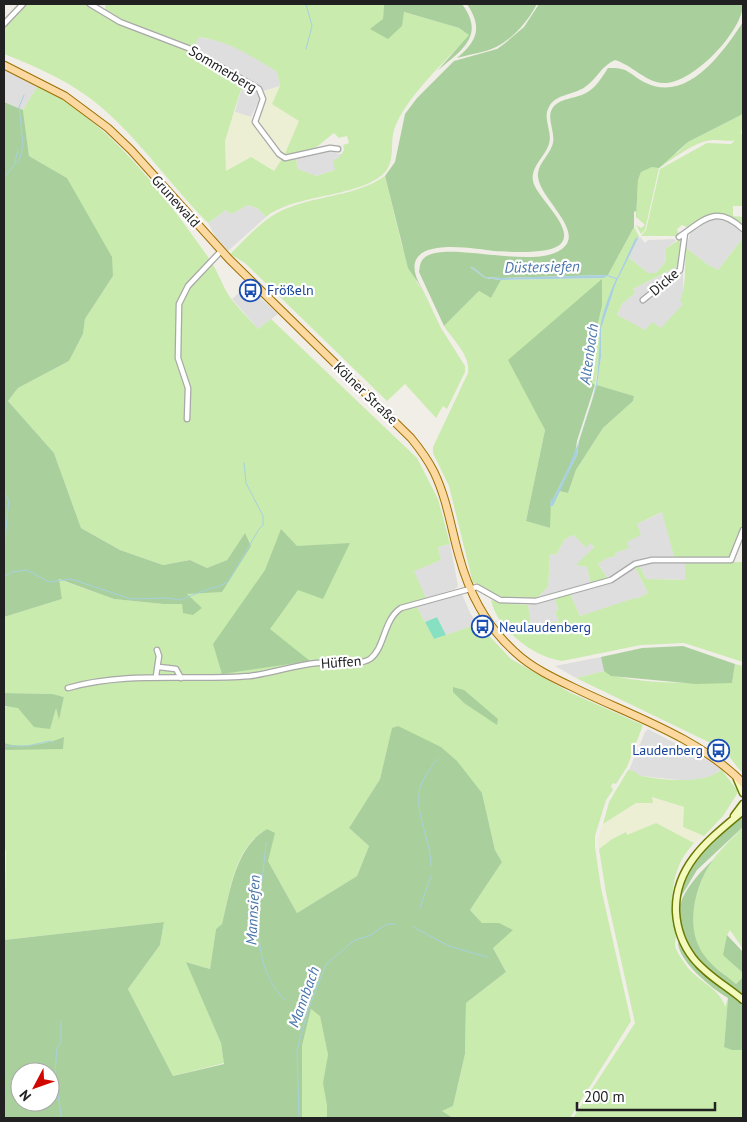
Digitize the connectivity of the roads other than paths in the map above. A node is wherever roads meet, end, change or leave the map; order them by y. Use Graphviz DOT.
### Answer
graph roads {
  1 [pos="22,4"];
  2 [pos="90,4"];
  3 [pos="4,24"];
  4 [pos="4,64"];
  5 [pos="338,149"];
  6 [pos="743,229"];
  7 [pos="685,233"];
  8 [pos="679,237"];
  9 [pos="225,255"];
  10 [pos="643,300"];
  11 [pos="186,418"];
  12 [pos="743,530"];
  13 [pos="469,588"];
  14 [pos="489,595"];
  15 [pos="487,602"];
  16 [pos="158,650"];
  17 [pos="159,667"];
  18 [pos="156,676"];
  19 [pos="182,678"];
  20 [pos="68,688"];
  21 [pos="735,775"];
  22 [pos="743,783"];
  23 [pos="743,793"];
  24 [pos="743,805"];
  25 [pos="743,1000"];
  1 -- 3 [label="street"];
  2 -- 5 [label="street, Sommerberg"];
  4 -- 9 [label="main road, Grunewald"];
  6 -- 7 [label="street"];
  7 -- 8 [label="street"];
  7 -- 10 [label="street, Dicke"];
  9 -- 11 [label="street"];
  9 -- 13 [label="main road, Kölner Straße"];
  12 -- 14 [label="street"];
  13 -- 14 [label="street"];
  13 -- 19 [label="street, Hüffen"];
  13 -- 21 [label="main road, Kölner Straße"];
  14 -- 15 [label="street"];
  16 -- 17 [label="street"];
  17 -- 18 [label="street"];
  17 -- 19 [label="street, Hüffen"];
  18 -- 19 [label="street, Hüffen"];
  18 -- 20 [label="street, Hüffen"];
  21 -- 22 [label="main road, Kölner Straße"];
  21 -- 23 [label="main road"];
  24 -- 25 [label="main road"];
}
